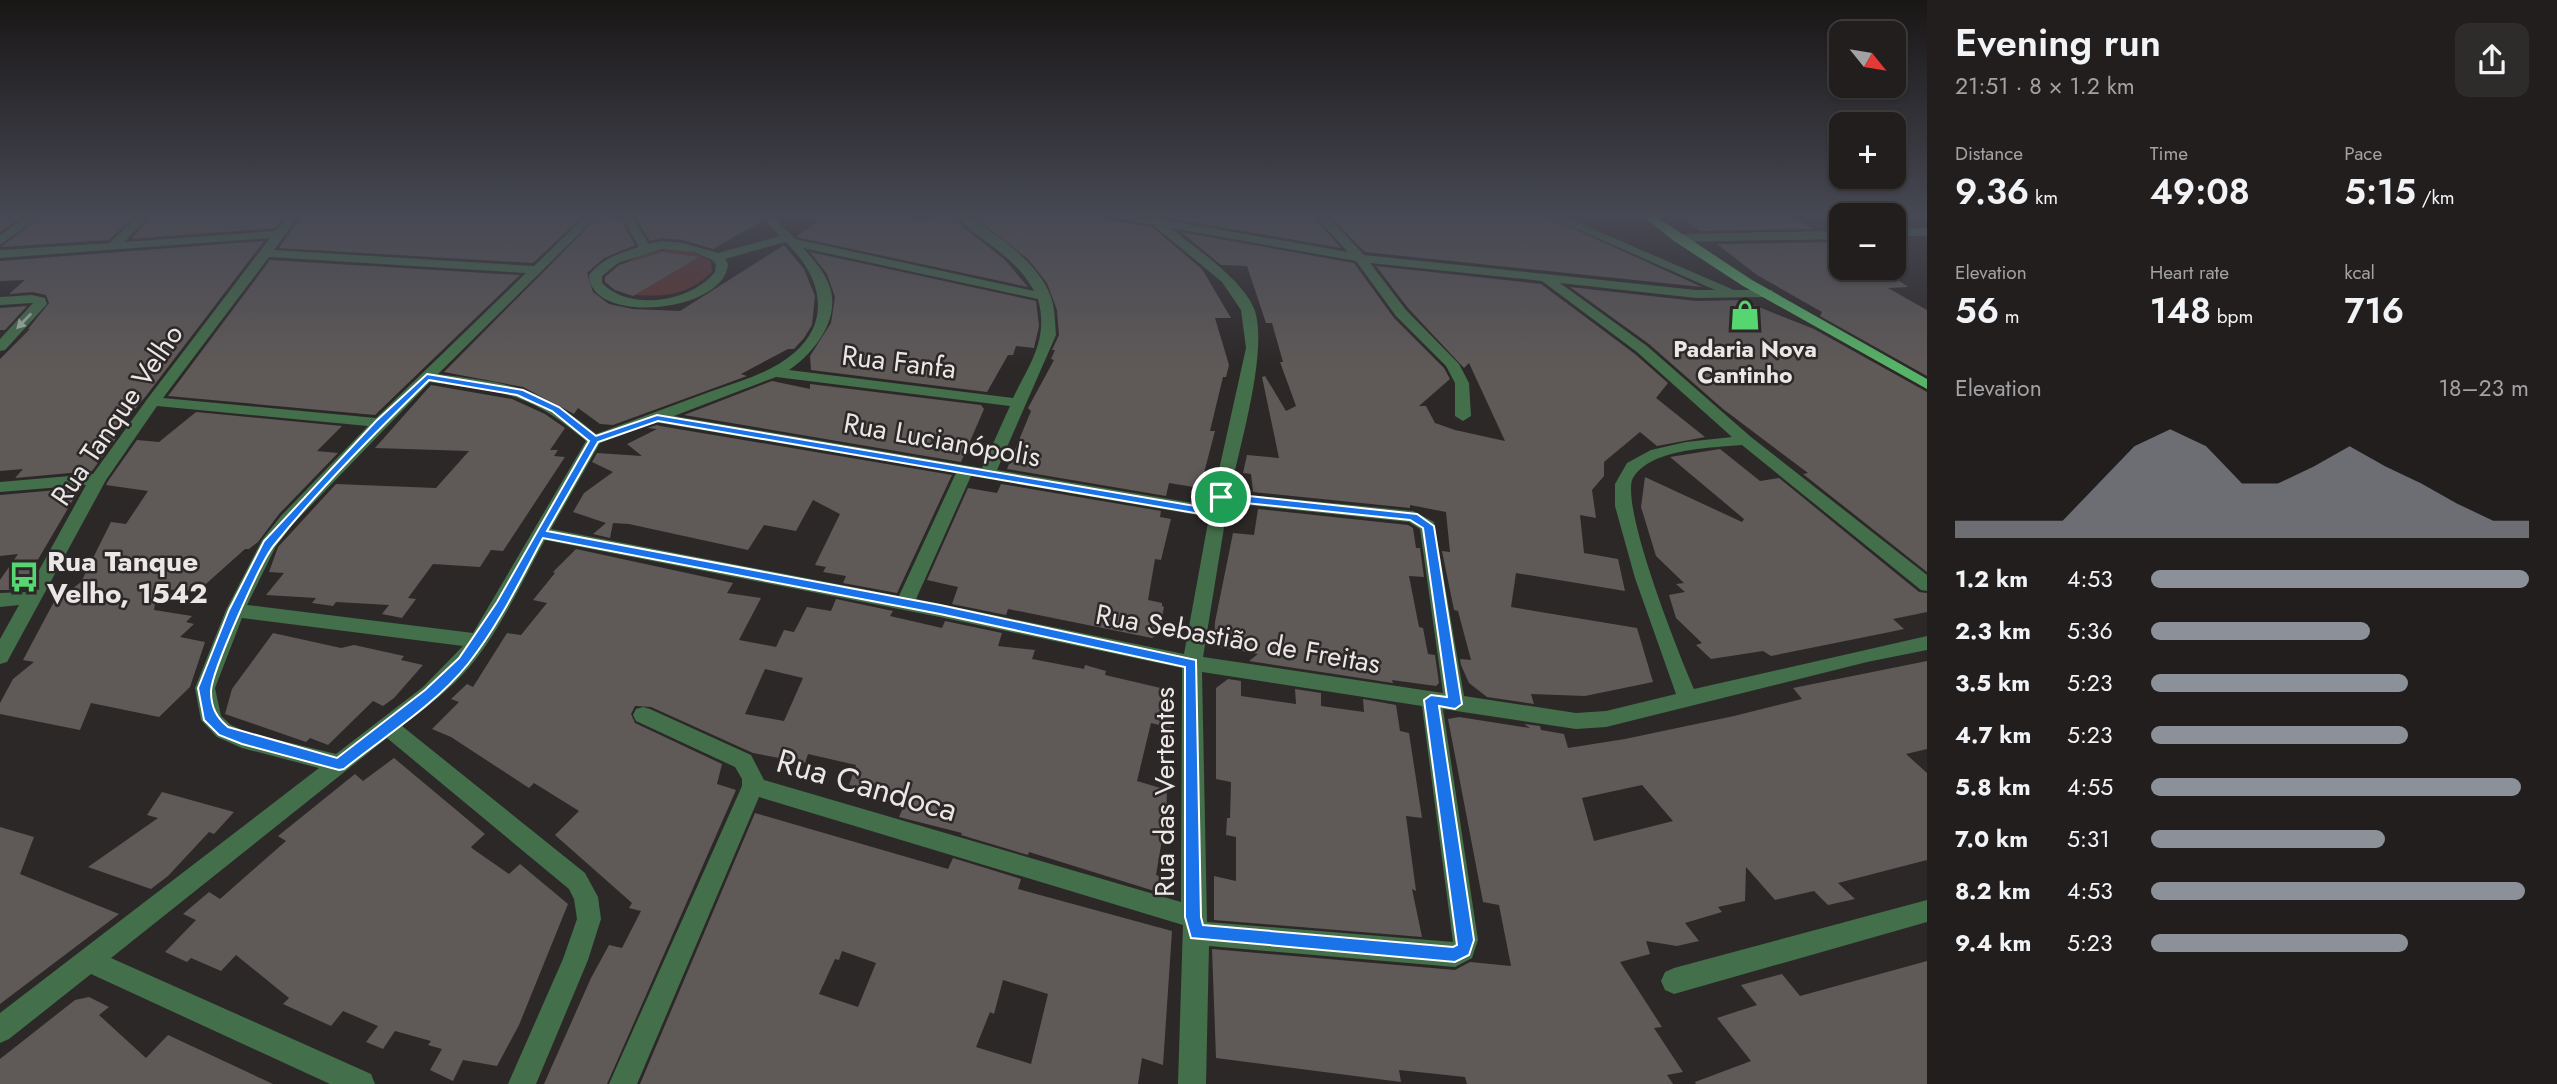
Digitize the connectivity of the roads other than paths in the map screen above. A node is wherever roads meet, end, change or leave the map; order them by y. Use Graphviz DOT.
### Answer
graph roads {
  1 [pos="256,265"];
  2 [pos="450,265"];
  3 [pos="542,265"];
  4 [pos="607,265"];
  5 [pos="721,265"];
  6 [pos="808,265"];
  7 [pos="900,265"];
  8 [pos="1022,265"];
  9 [pos="1209,265"];
  10 [pos="1365,265"];
  11 [pos="1421,265"];
  12 [pos="1669,265"];
  13 [pos="1719,265"];
  14 [pos="536,270"];
  15 [pos="1731,272"];
  16 [pos="1544,278"];
  17 [pos="1715,284"];
  18 [pos="1767,293"];
  19 [pos="1696,294"];
  20 [pos="1736,294"];
  21 [pos="1045,298"];
  22 [pos="0,301"];
  23 [pos="0,347"];
  24 [pos="775,373"];
  25 [pos="427,377"];
  26 [pos="1927,385"];
  27 [pos="153,401"];
  28 [pos="1018,403"];
  29 [pos="1463,416"];
  30 [pos="657,418"];
  31 [pos="380,423"];
  32 [pos="594,440"];
  33 [pos="1745,440"];
  34 [pos="965,471"];
  35 [pos="987,474"];
  36 [pos="98,480"];
  37 [pos="0,486"];
  38 [pos="1220,505"];
  39 [pos="540,533"];
  40 [pos="1927,585"];
  41 [pos="32,598"];
  42 [pos="0,600"];
  43 [pos="905,603"];
  44 [pos="235,610"];
  45 [pos="478,641"];
  46 [pos="1927,643"];
  47 [pos="0,657"];
  48 [pos="1192,663"];
  49 [pos="1688,698"];
  50 [pos="1431,700"];
  51 [pos="1455,704"];
  52 [pos="643,715"];
  53 [pos="388,727"];
  54 [pos="339,765"];
  55 [pos="752,786"];
  56 [pos="1927,911"];
  57 [pos="1195,925"];
  58 [pos="87,960"];
  59 [pos="1674,981"];
  60 [pos="0,1030"];
  61 [pos="1198,1083"];
  62 [pos="361,1084"];
  63 [pos="522,1084"];
  64 [pos="623,1084"];
  1 -- 27 [label="street, Rua Tanque Velho"];
  2 -- 14 [label="street"];
  3 -- 14 [label="street"];
  4 -- 5 [label="street"];
  6 -- 24 [label="street"];
  7 -- 21 [label="street"];
  8 -- 21 [label="street"];
  9 -- 38 [label="street, Rua das Vertentes"];
  10 -- 29 [label="street"];
  11 -- 16 [label="street"];
  12 -- 17 [label="street"];
  13 -- 15 [label="main road"];
  14 -- 25 [label="street"];
  15 -- 17 [label="street"];
  15 -- 18 [label="main road"];
  16 -- 19 [label="street"];
  16 -- 33 [label="street"];
  17 -- 19 [label="street"];
  17 -- 20 [label="street"];
  18 -- 20 [label="street"];
  18 -- 26 [label="main road"];
  19 -- 20 [label="street"];
  21 -- 28 [label="street"];
  22 -- 23 [label="street, one-way"];
  24 -- 28 [label="street, Rua Fanfa"];
  24 -- 30 [label="street"];
  25 -- 31 [label="street"];
  25 -- 32 [label="street"];
  27 -- 31 [label="street"];
  27 -- 36 [label="street, Rua Tanque Velho"];
  28 -- 35 [label="street"];
  30 -- 32 [label="street"];
  30 -- 34 [label="street, Rua Lucianópolis"];
  31 -- 44 [label="street"];
  32 -- 39 [label="street"];
  33 -- 40 [label="street"];
  33 -- 49 [label="street"];
  34 -- 35 [label="street, Rua Lucianópolis"];
  34 -- 43 [label="street"];
  35 -- 38 [label="street, Rua Lucianópolis"];
  36 -- 37 [label="street"];
  36 -- 41 [label="street, Rua Tanque Velho"];
  38 -- 48 [label="street, Rua das Vertentes"];
  38 -- 51 [label="street, Rua Lucianópolis"];
  39 -- 43 [label="street, Rua Sebastião de Freitas"];
  39 -- 45 [label="street"];
  41 -- 42 [label="street"];
  41 -- 47 [label="street, Rua Tanque Velho"];
  43 -- 48 [label="street, Rua Sebastião de Freitas"];
  44 -- 45 [label="street"];
  44 -- 54 [label="street"];
  45 -- 53 [label="street"];
  46 -- 49 [label="street, Rua Sebastião de Freitas"];
  48 -- 50 [label="street, Rua Sebastião de Freitas"];
  48 -- 57 [label="street, Rua das Vertentes"];
  49 -- 51 [label="street, Rua Sebastião de Freitas"];
  50 -- 51 [label="street, Rua Sebastião de Freitas"];
  50 -- 57 [label="street, Rua Candoca"];
  52 -- 55 [label="street"];
  53 -- 54 [label="street"];
  53 -- 63 [label="street"];
  54 -- 58 [label="street"];
  55 -- 57 [label="street, Rua Candoca"];
  55 -- 64 [label="street, Rua Candoca"];
  56 -- 59 [label="street"];
  57 -- 61 [label="street, Rua das Vertentes"];
  58 -- 60 [label="street"];
  58 -- 62 [label="street"];
}
